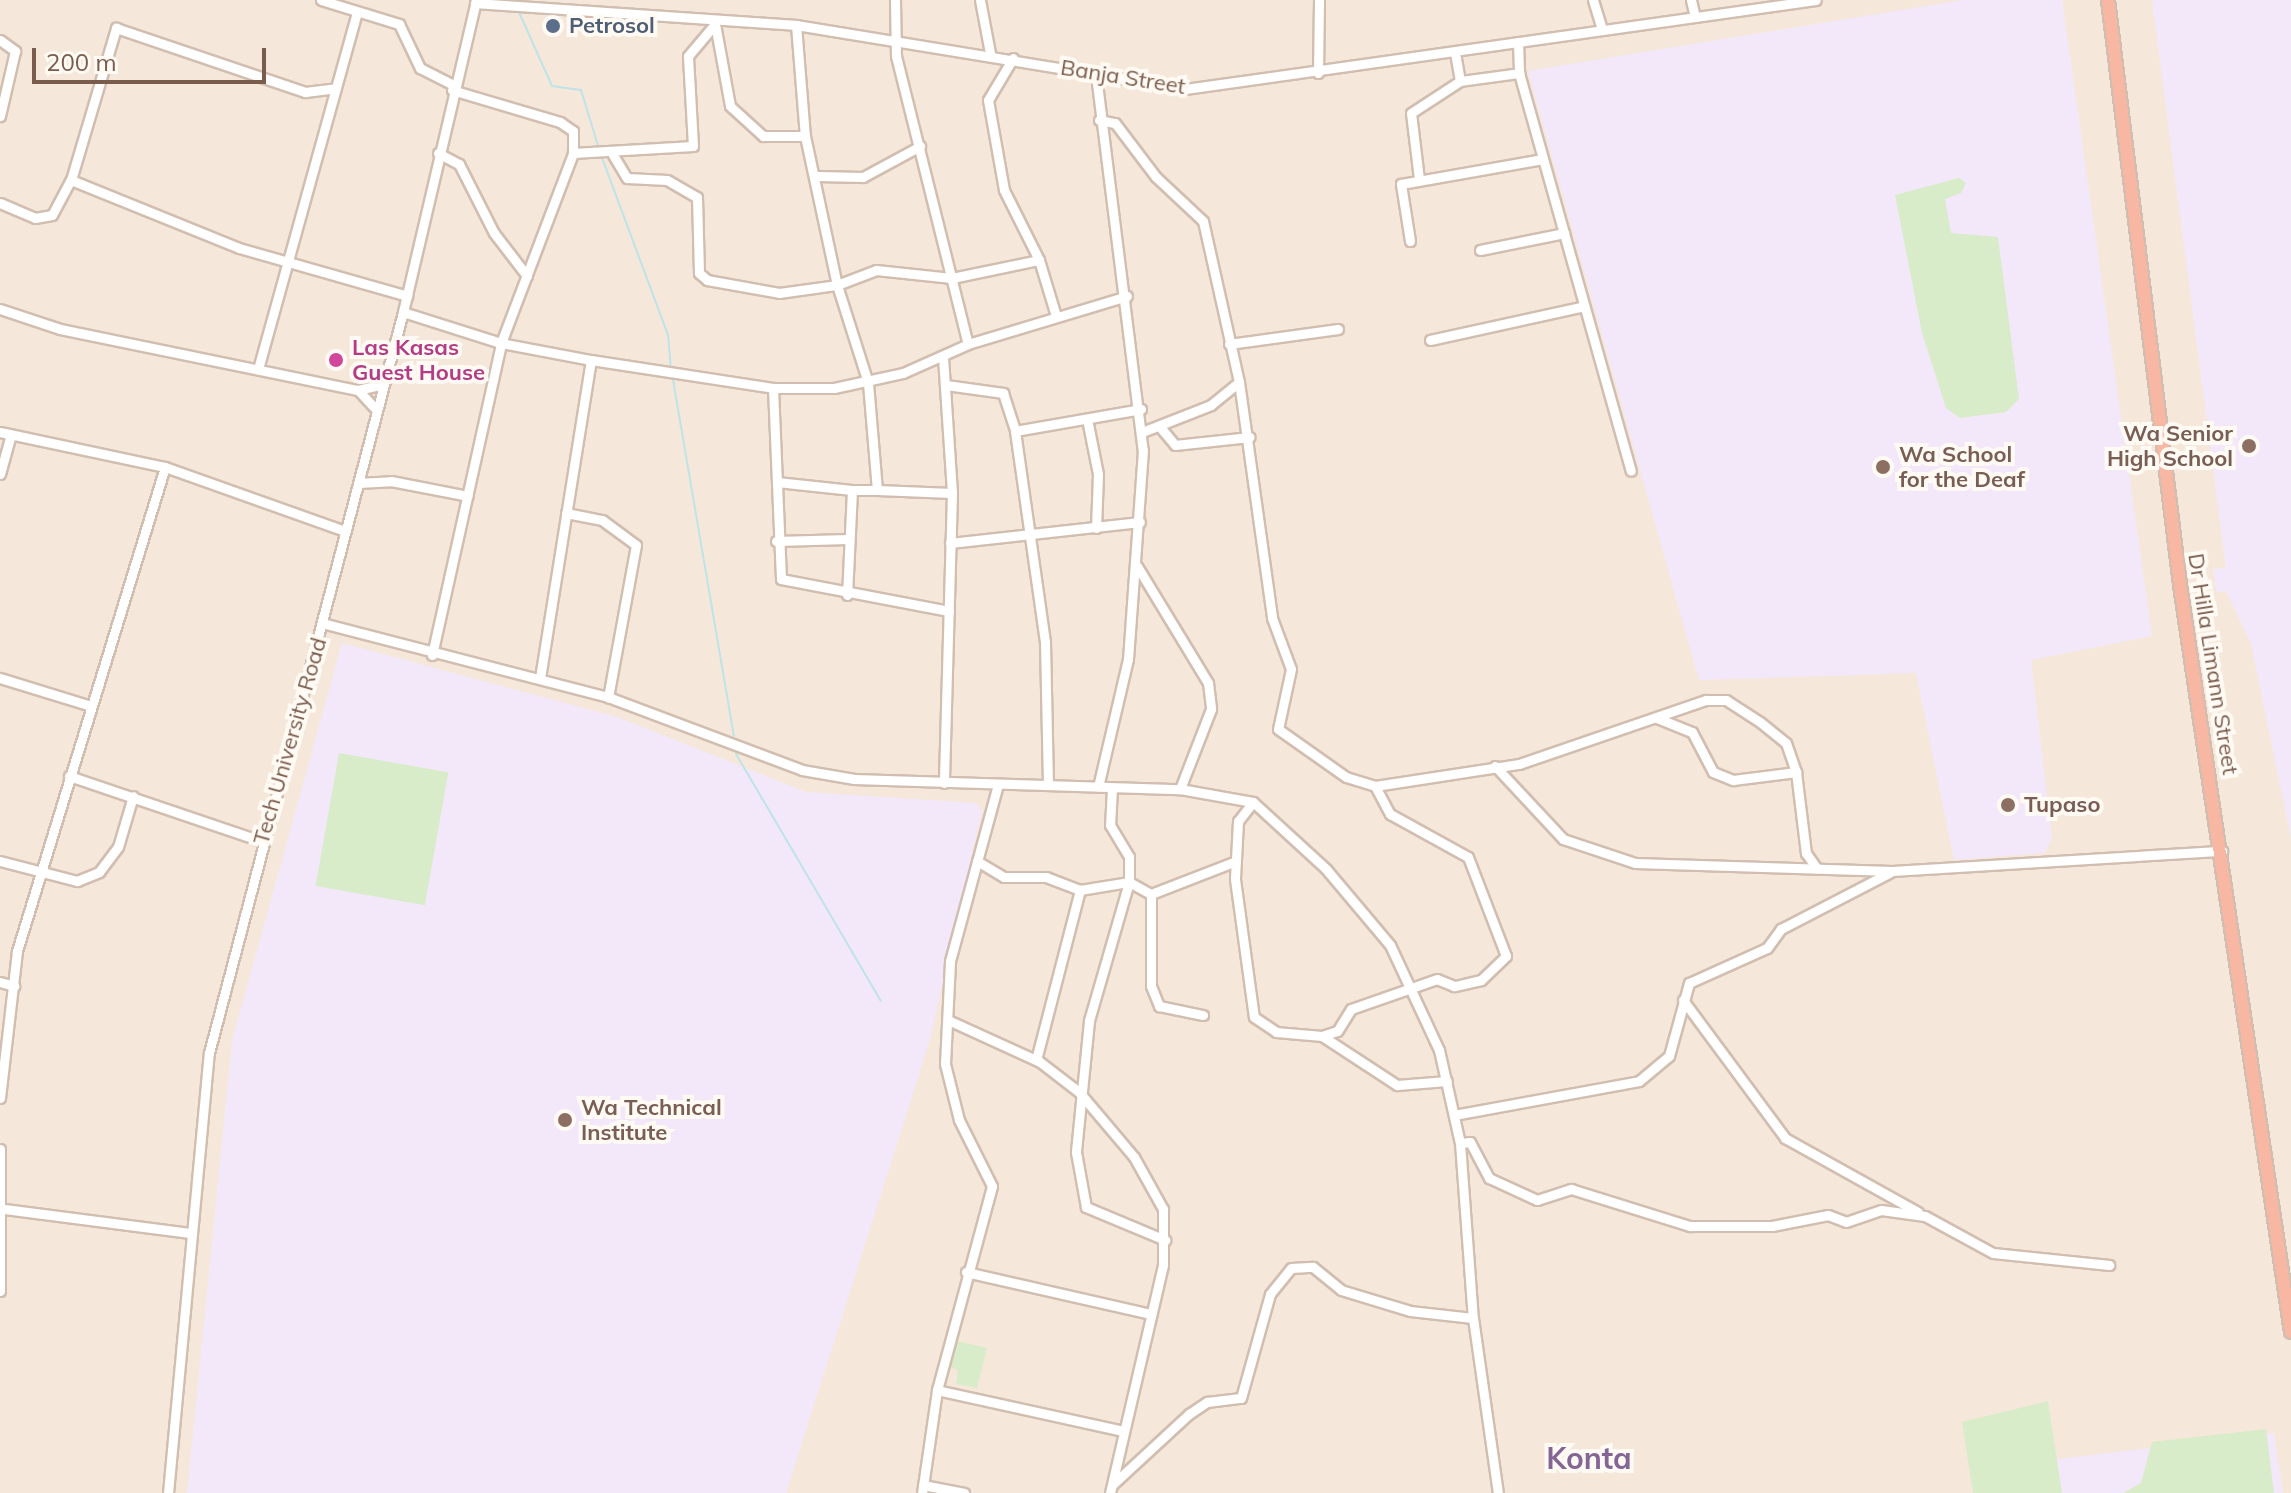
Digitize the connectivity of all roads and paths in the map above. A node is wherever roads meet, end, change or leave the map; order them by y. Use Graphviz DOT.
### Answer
graph roads {
  1 [pos="321,0"];
  2 [pos="895,0"];
  3 [pos="980,0"];
  4 [pos="1319,0"];
  5 [pos="1593,0"];
  6 [pos="1691,0"];
  7 [pos="1816,0"];
  8 [pos="2108,0"];
  9 [pos="476,2"];
  10 [pos="648,5"];
  11 [pos="357,12"];
  12 [pos="1695,17"];
  13 [pos="715,20"];
  14 [pos="796,25"];
  15 [pos="1602,30"];
  16 [pos="896,38"];
  17 [pos="0,40"];
  18 [pos="1518,42"];
  19 [pos="1455,52"];
  20 [pos="990,53"];
  21 [pos="1013,58"];
  22 [pos="1318,73"];
  23 [pos="1519,73"];
  24 [pos="1096,75"];
  25 [pos="1460,81"];
  26 [pos="336,88"];
  27 [pos="453,88"];
  28 [pos="0,114"];
  29 [pos="1099,120"];
  30 [pos="805,136"];
  31 [pos="920,146"];
  32 [pos="438,153"];
  33 [pos="573,153"];
  34 [pos="613,155"];
  35 [pos="1543,159"];
  36 [pos="817,176"];
  37 [pos="1419,179"];
  38 [pos="71,180"];
  39 [pos="0,203"];
  40 [pos="1564,233"];
  41 [pos="1410,241"];
  42 [pos="1480,250"];
  43 [pos="1039,260"];
  44 [pos="287,264"];
  45 [pos="527,276"];
  46 [pos="952,278"];
  47 [pos="837,285"];
  48 [pos="407,296"];
  49 [pos="1127,296"];
  50 [pos="1584,306"];
  51 [pos="0,309"];
  52 [pos="403,312"];
  53 [pos="1056,316"];
  54 [pos="1338,329"];
  55 [pos="1430,340"];
  56 [pos="501,343"];
  57 [pos="968,344"];
  58 [pos="1229,344"];
  59 [pos="943,357"];
  60 [pos="591,360"];
  61 [pos="258,369"];
  62 [pos="1239,382"];
  63 [pos="868,383"];
  64 [pos="383,384"];
  65 [pos="946,385"];
  66 [pos="773,388"];
  67 [pos="358,390"];
  68 [pos="376,409"];
  69 [pos="1141,409"];
  70 [pos="1087,419"];
  71 [pos="1160,427"];
  72 [pos="1015,431"];
  73 [pos="1142,432"];
  74 [pos="5,433"];
  75 [pos="1250,437"];
  76 [pos="165,467"];
  77 [pos="1631,471"];
  78 [pos="0,474"];
  79 [pos="777,482"];
  80 [pos="358,483"];
  81 [pos="852,490"];
  82 [pos="877,490"];
  83 [pos="952,493"];
  84 [pos="468,496"];
  85 [pos="566,513"];
  86 [pos="1140,522"];
  87 [pos="1096,528"];
  88 [pos="345,531"];
  89 [pos="1034,536"];
  90 [pos="848,539"];
  91 [pos="776,541"];
  92 [pos="950,543"];
  93 [pos="1137,566"];
  94 [pos="847,595"];
  95 [pos="949,611"];
  96 [pos="322,623"];
  97 [pos="432,655"];
  98 [pos="0,678"];
  99 [pos="540,678"];
  100 [pos="608,697"];
  101 [pos="91,706"];
  102 [pos="1657,718"];
  103 [pos="1495,766"];
  104 [pos="1796,772"];
  105 [pos="69,776"];
  106 [pos="944,783"];
  107 [pos="998,784"];
  108 [pos="1048,785"];
  109 [pos="1375,786"];
  110 [pos="1098,787"];
  111 [pos="1112,788"];
  112 [pos="1180,789"];
  113 [pos="133,796"];
  114 [pos="1253,802"];
  115 [pos="261,841"];
  116 [pos="2222,851"];
  117 [pos="0,861"];
  118 [pos="977,861"];
  119 [pos="1236,861"];
  120 [pos="1817,869"];
  121 [pos="1892,871"];
  122 [pos="38,875"];
  123 [pos="1129,882"];
  124 [pos="1080,890"];
  125 [pos="1151,894"];
  126 [pos="0,982"];
  127 [pos="1412,985"];
  128 [pos="14,986"];
  129 [pos="1683,1000"];
  130 [pos="1203,1015"];
  131 [pos="948,1020"];
  132 [pos="1322,1036"];
  133 [pos="1036,1060"];
  134 [pos="1447,1081"];
  135 [pos="1079,1092"];
  136 [pos="0,1098"];
  137 [pos="1454,1115"];
  138 [pos="1460,1143"];
  139 [pos="0,1149"];
  140 [pos="5,1209"];
  141 [pos="1925,1216"];
  142 [pos="189,1233"];
  143 [pos="3,1235"];
  144 [pos="1165,1240"];
  145 [pos="2109,1265"];
  146 [pos="966,1272"];
  147 [pos="2288,1282"];
  148 [pos="0,1291"];
  149 [pos="1151,1314"];
  150 [pos="1473,1318"];
  151 [pos="2291,1332"];
  152 [pos="937,1390"];
  153 [pos="1124,1431"];
  154 [pos="922,1489"];
  155 [pos="1111,1489"];
  156 [pos="168,1493"];
  157 [pos="964,1493"];
  158 [pos="1498,1493"];
  1 -- 11 [label="street"];
  2 -- 16 [label="street"];
  3 -- 20 [label="street"];
  4 -- 22 [label="street"];
  5 -- 15 [label="street"];
  6 -- 12 [label="street"];
  7 -- 12 [label="street, Banja Street"];
  8 -- 116 [label="highway, Dr Hilla Limann Street"];
  9 -- 10 [label="street, Banja Street"];
  9 -- 27 [label="street, Tech University Road"];
  10 -- 13 [label="street, Banja Street"];
  11 -- 26 [label="street"];
  11 -- 27 [label="street"];
  12 -- 15 [label="street, Banja Street"];
  13 -- 14 [label="street, Banja Street"];
  13 -- 30 [label="street"];
  13 -- 34 [label="street"];
  14 -- 16 [label="street, Banja Street"];
  14 -- 30 [label="street"];
  15 -- 18 [label="street, Banja Street"];
  16 -- 20 [label="street, Banja Street"];
  16 -- 31 [label="street"];
  17 -- 28 [label="street"];
  18 -- 19 [label="street, Banja Street"];
  18 -- 23 [label="street"];
  19 -- 22 [label="street, Banja Street"];
  19 -- 25 [label="street"];
  20 -- 21 [label="street, Banja Street"];
  21 -- 24 [label="street, Banja Street"];
  21 -- 43 [label="street"];
  22 -- 24 [label="street, Banja Street"];
  23 -- 25 [label="street"];
  23 -- 35 [label="street"];
  24 -- 29 [label="street"];
  25 -- 37 [label="street"];
  26 -- 38 [label="street"];
  26 -- 44 [label="street"];
  27 -- 32 [label="street, Tech University Road"];
  27 -- 33 [label="street"];
  29 -- 49 [label="street"];
  29 -- 58 [label="street"];
  30 -- 36 [label="street"];
  31 -- 36 [label="street"];
  31 -- 46 [label="street"];
  32 -- 45 [label="street"];
  32 -- 48 [label="street, Tech University Road"];
  33 -- 34 [label="street"];
  33 -- 45 [label="street"];
  34 -- 47 [label="street"];
  35 -- 37 [label="street"];
  35 -- 40 [label="street"];
  36 -- 47 [label="street"];
  37 -- 41 [label="street"];
  38 -- 39 [label="street"];
  38 -- 44 [label="street"];
  40 -- 42 [label="street"];
  40 -- 50 [label="street"];
  43 -- 46 [label="street"];
  43 -- 53 [label="street"];
  44 -- 48 [label="street"];
  44 -- 61 [label="street"];
  45 -- 56 [label="street"];
  46 -- 47 [label="street"];
  46 -- 57 [label="street"];
  47 -- 63 [label="street"];
  48 -- 52 [label="street, Tech University Road"];
  49 -- 53 [label="street"];
  49 -- 69 [label="street"];
  50 -- 55 [label="street"];
  50 -- 77 [label="street"];
  51 -- 61 [label="street"];
  52 -- 56 [label="street"];
  52 -- 64 [label="street, Tech University Road"];
  53 -- 57 [label="street"];
  54 -- 58 [label="street"];
  56 -- 60 [label="street"];
  56 -- 84 [label="street"];
  57 -- 59 [label="street"];
  58 -- 62 [label="street"];
  59 -- 63 [label="street"];
  59 -- 65 [label="street"];
  60 -- 66 [label="street"];
  60 -- 85 [label="street"];
  61 -- 67 [label="street"];
  62 -- 71 [label="street"];
  62 -- 75 [label="street"];
  63 -- 66 [label="street"];
  63 -- 82 [label="street"];
  64 -- 67 [label="street"];
  64 -- 68 [label="street, Tech University Road"];
  65 -- 72 [label="street"];
  65 -- 83 [label="street"];
  66 -- 79 [label="street"];
  67 -- 68 [label="street"];
  68 -- 80 [label="street, Tech University Road"];
  69 -- 70 [label="street"];
  69 -- 73 [label="street"];
  70 -- 72 [label="street"];
  70 -- 87 [label="street"];
  71 -- 73 [label="street"];
  71 -- 75 [label="street"];
  72 -- 89 [label="street"];
  73 -- 86 [label="street"];
  74 -- 76 [label="street"];
  74 -- 78 [label="street"];
  75 -- 109 [label="street"];
  76 -- 88 [label="street"];
  76 -- 101 [label="street"];
  79 -- 81 [label="street"];
  79 -- 91 [label="street"];
  80 -- 84 [label="street"];
  80 -- 88 [label="street, Tech University Road"];
  81 -- 82 [label="street"];
  81 -- 90 [label="street"];
  82 -- 83 [label="street"];
  83 -- 92 [label="street"];
  84 -- 97 [label="street"];
  85 -- 99 [label="street"];
  85 -- 100 [label="street"];
  86 -- 87 [label="street"];
  86 -- 93 [label="street"];
  87 -- 89 [label="street"];
  88 -- 96 [label="street, Tech University Road"];
  89 -- 92 [label="street"];
  89 -- 108 [label="street"];
  90 -- 91 [label="street"];
  90 -- 94 [label="street"];
  91 -- 94 [label="street"];
  92 -- 95 [label="street"];
  93 -- 110 [label="street"];
  93 -- 112 [label="street"];
  94 -- 95 [label="street"];
  95 -- 106 [label="street"];
  96 -- 97 [label="street"];
  96 -- 115 [label="street, Tech University Road"];
  97 -- 99 [label="street"];
  98 -- 101 [label="street"];
  99 -- 100 [label="street"];
  100 -- 106 [label="street"];
  101 -- 105 [label="street"];
  102 -- 103 [label="street"];
  102 -- 104 [label="street"];
  102 -- 104 [label="street"];
  103 -- 109 [label="street"];
  103 -- 120 [label="street"];
  104 -- 120 [label="street"];
  105 -- 113 [label="street"];
  105 -- 122 [label="street"];
  106 -- 107 [label="street"];
  107 -- 108 [label="street"];
  107 -- 118 [label="street"];
  108 -- 110 [label="street"];
  109 -- 127 [label="street"];
  110 -- 111 [label="street"];
  111 -- 112 [label="street"];
  111 -- 123 [label="street"];
  112 -- 114 [label="street"];
  113 -- 115 [label="street"];
  113 -- 122 [label="street"];
  114 -- 119 [label="street"];
  114 -- 127 [label="street"];
  115 -- 142 [label="street, Tech University Road"];
  116 -- 121 [label="street"];
  116 -- 147 [label="highway, Dr Hilla Limann Street"];
  117 -- 122 [label="street"];
  118 -- 124 [label="street"];
  118 -- 131 [label="street"];
  119 -- 125 [label="street"];
  119 -- 132 [label="street"];
  120 -- 121 [label="street"];
  121 -- 129 [label="street"];
  122 -- 128 [label="street"];
  123 -- 124 [label="street"];
  123 -- 125 [label="street"];
  123 -- 135 [label="street"];
  124 -- 133 [label="street"];
  125 -- 130 [label="street"];
  126 -- 128 [label="street"];
  127 -- 132 [label="street"];
  127 -- 134 [label="street"];
  128 -- 136 [label="street"];
  129 -- 137 [label="street"];
  129 -- 141 [label="street"];
  131 -- 133 [label="street"];
  131 -- 146 [label="street"];
  132 -- 134 [label="street"];
  133 -- 135 [label="street"];
  134 -- 137 [label="street"];
  135 -- 144 [label="street"];
  135 -- 144 [label="street"];
  137 -- 138 [label="street"];
  138 -- 141 [label="street"];
  138 -- 150 [label="street"];
  139 -- 140 [label="street"];
  140 -- 142 [label="street"];
  140 -- 143 [label="street"];
  141 -- 145 [label="street"];
  142 -- 156 [label="street, Tech University Road"];
  143 -- 148 [label="street"];
  144 -- 149 [label="street"];
  146 -- 149 [label="street"];
  146 -- 152 [label="street"];
  147 -- 151 [label="highway, Dr Hilla Limann Street"];
  149 -- 153 [label="street"];
  150 -- 155 [label="street"];
  150 -- 158 [label="street"];
  152 -- 153 [label="street"];
  152 -- 154 [label="street"];
  153 -- 155 [label="street"];
  154 -- 157 [label="street"];
}
